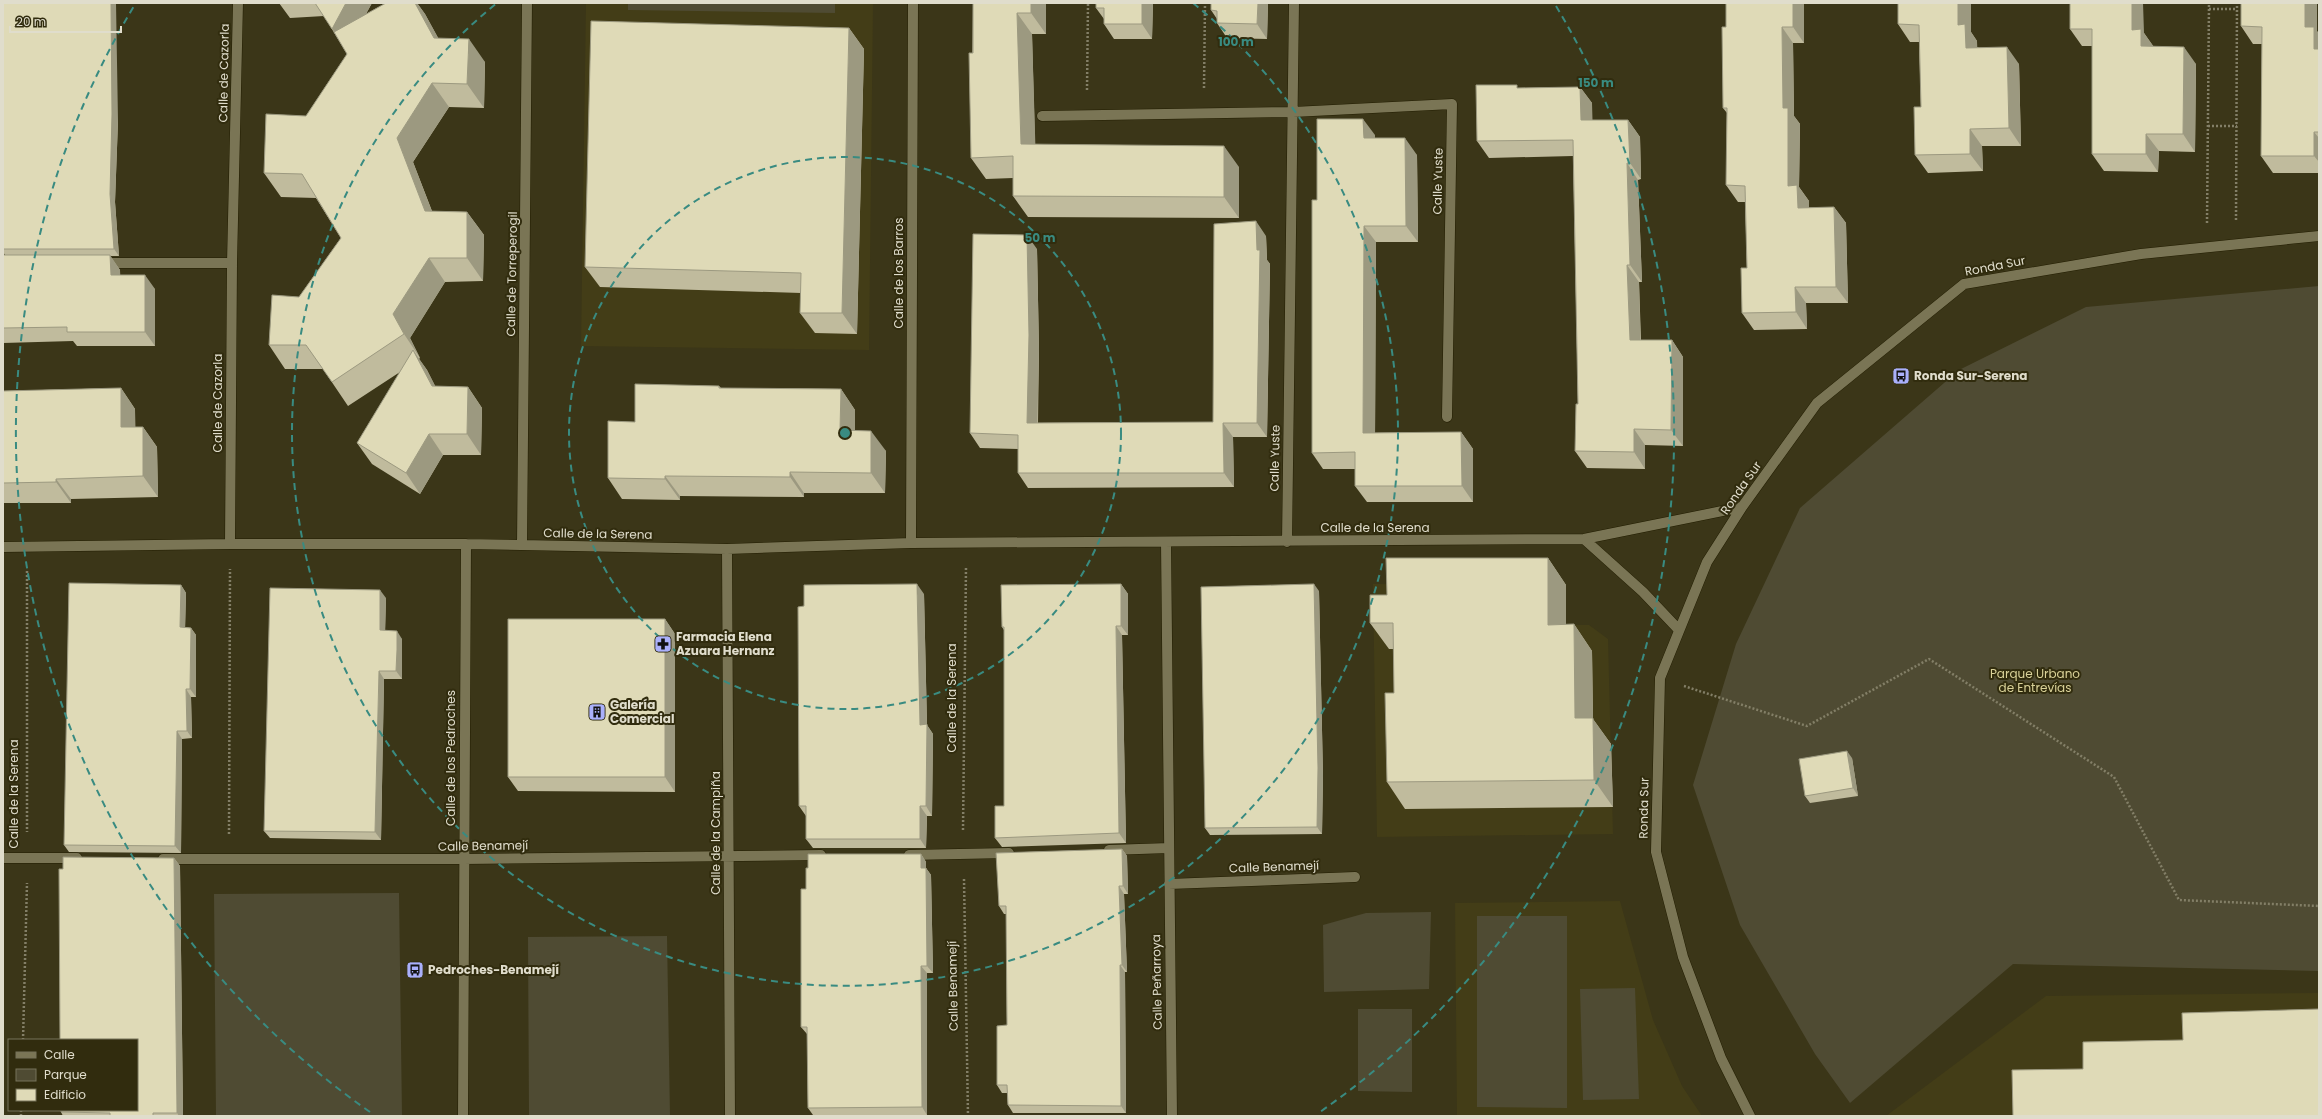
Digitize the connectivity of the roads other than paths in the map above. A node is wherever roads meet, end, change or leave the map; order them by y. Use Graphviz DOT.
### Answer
graph roads {
  1 [pos="238,3"];
  2 [pos="527,3"];
  3 [pos="913,3"];
  4 [pos="1294,3"];
  5 [pos="1293,112"];
  6 [pos="1042,116"];
  7 [pos="2319,236"];
  8 [pos="90,263"];
  9 [pos="232,263"];
  10 [pos="1447,417"];
  11 [pos="1742,507"];
  12 [pos="1584,540"];
  13 [pos="1166,542"];
  14 [pos="1287,542"];
  15 [pos="911,543"];
  16 [pos="230,544"];
  17 [pos="466,544"];
  18 [pos="522,545"];
  19 [pos="3,547"];
  20 [pos="727,549"];
  21 [pos="1679,630"];
  22 [pos="1169,848"];
  23 [pos="1098,850"];
  24 [pos="1019,853"];
  25 [pos="729,855"];
  26 [pos="830,855"];
  27 [pos="901,855"];
  28 [pos="3,858"];
  29 [pos="90,858"];
  30 [pos="152,859"];
  31 [pos="463,859"];
  32 [pos="1355,877"];
  33 [pos="1170,884"];
  34 [pos="463,1116"];
  35 [pos="730,1116"];
  36 [pos="1172,1116"];
  37 [pos="1750,1116"];
  1 -- 9 [label="street, Calle de Cazorla"];
  2 -- 18 [label="street, Calle de Torreperogil"];
  3 -- 15 [label="street, Calle de los Barros"];
  4 -- 5 [label="street, Calle Yuste"];
  5 -- 6 [label="street"];
  5 -- 10 [label="street, Calle Yuste"];
  5 -- 14 [label="street, Calle Yuste"];
  7 -- 11 [label="street, Ronda Sur"];
  8 -- 9 [label="street"];
  9 -- 16 [label="street, Calle de Cazorla"];
  11 -- 12 [label="street, Calle de la Serena"];
  11 -- 21 [label="street, Ronda Sur"];
  12 -- 14 [label="street, Calle de la Serena"];
  12 -- 21 [label="street"];
  13 -- 14 [label="street, Calle de la Serena"];
  13 -- 15 [label="street, Calle de la Serena"];
  13 -- 22 [label="street"];
  15 -- 20 [label="street, Calle de la Serena"];
  16 -- 17 [label="street, Calle de la Serena"];
  16 -- 19 [label="street, Calle de la Serena"];
  17 -- 18 [label="street, Calle de la Serena"];
  17 -- 31 [label="street, Calle de los Pedroches"];
  18 -- 20 [label="street, Calle de la Serena"];
  20 -- 25 [label="street, Calle de la Campiña"];
  21 -- 37 [label="street, Ronda Sur"];
  22 -- 23 [label="street"];
  22 -- 33 [label="street, Calle Peñarroya"];
  24 -- 27 [label="street"];
  25 -- 26 [label="street, Calle Benamejí"];
  25 -- 31 [label="street, Calle Benamejí"];
  25 -- 35 [label="street, Calle de la Campiña"];
  28 -- 29 [label="street"];
  30 -- 31 [label="street, Calle Benamejí"];
  31 -- 34 [label="street, Calle de los Pedroches"];
  32 -- 33 [label="street, Calle Benamejí"];
  33 -- 36 [label="street, Calle Peñarroya"];
}
